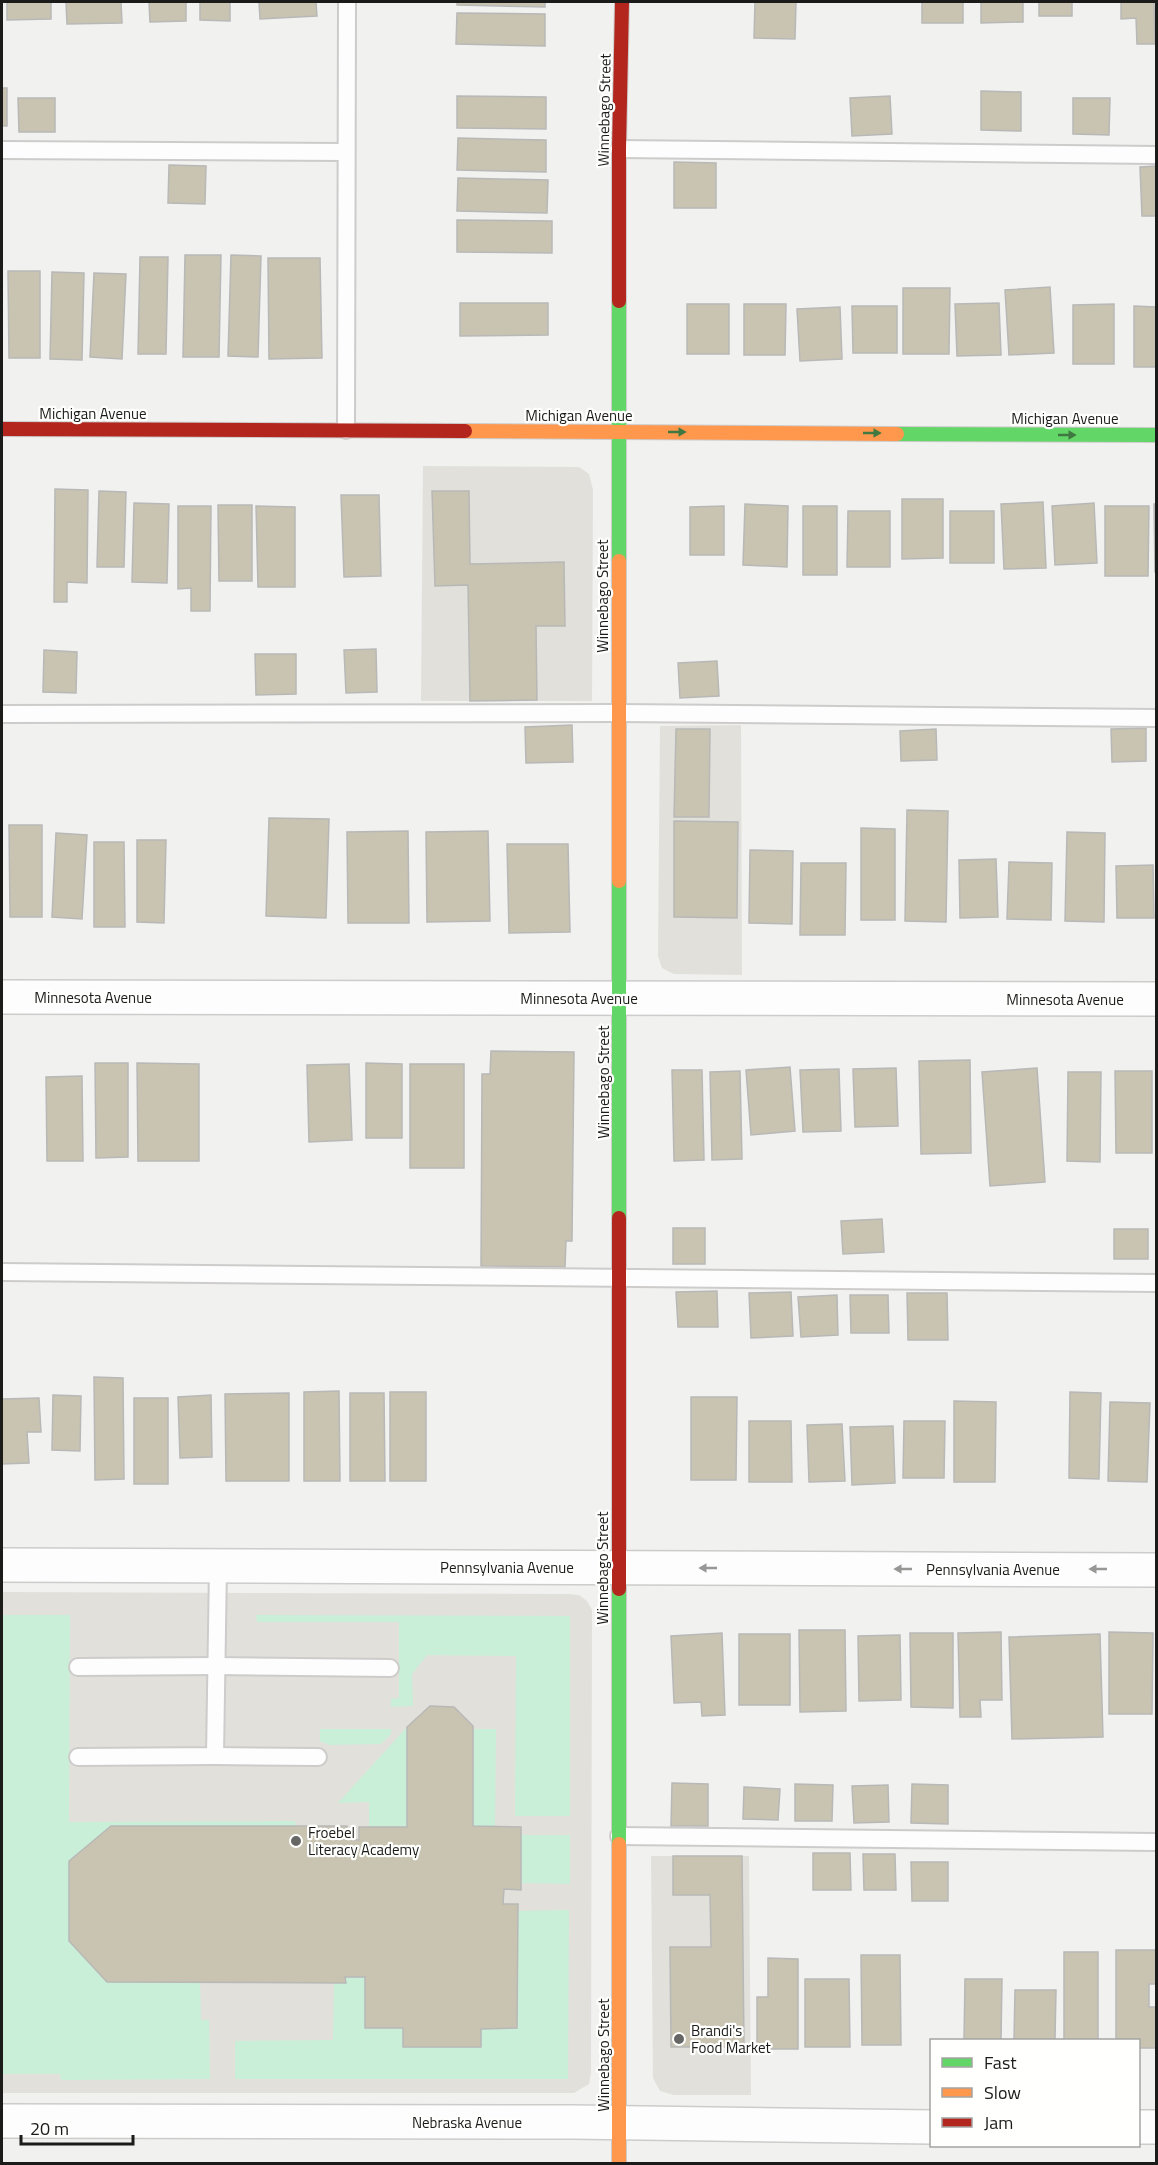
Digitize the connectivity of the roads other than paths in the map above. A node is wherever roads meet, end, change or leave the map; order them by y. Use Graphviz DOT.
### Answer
graph roads {
  1 [pos="347,2"];
  2 [pos="622,2"];
  3 [pos="619,149"];
  4 [pos="2,150"];
  5 [pos="346,152"];
  6 [pos="1156,155"];
  7 [pos="2,429"];
  8 [pos="346,430"];
  9 [pos="619,431"];
  10 [pos="1156,435"];
  11 [pos="619,713"];
  12 [pos="2,714"];
  13 [pos="1156,718"];
  14 [pos="2,997"];
  15 [pos="619,998"];
  16 [pos="1156,999"];
  17 [pos="2,1272"];
  18 [pos="619,1279"];
  19 [pos="1156,1283"];
  20 [pos="2,1565"];
  21 [pos="218,1566"];
  22 [pos="618,1568"];
  23 [pos="1156,1570"];
  24 [pos="216,1666"];
  25 [pos="78,1667"];
  26 [pos="390,1668"];
  27 [pos="215,1756"];
  28 [pos="78,1757"];
  29 [pos="318,1757"];
  30 [pos="619,1836"];
  31 [pos="1156,1842"];
  32 [pos="2,2121"];
  33 [pos="619,2123"];
  34 [pos="930,2127"];
  35 [pos="1140,2127"];
  36 [pos="1156,2127"];
  37 [pos="619,2163"];
  1 -- 5 [label="lane"];
  2 -- 3 [label="street, Winnebago Street"];
  3 -- 6 [label="lane"];
  3 -- 9 [label="street, Winnebago Street"];
  4 -- 5 [label="lane"];
  5 -- 8 [label="lane"];
  7 -- 8 [label="street, Michigan Avenue"];
  8 -- 9 [label="street, Michigan Avenue"];
  9 -- 10 [label="street, Michigan Avenue, one-way"];
  9 -- 11 [label="street, Winnebago Street"];
  11 -- 12 [label="lane"];
  11 -- 13 [label="lane"];
  11 -- 15 [label="street, Winnebago Street"];
  14 -- 15 [label="street, Minnesota Avenue"];
  15 -- 16 [label="street, Minnesota Avenue"];
  15 -- 18 [label="street, Winnebago Street"];
  17 -- 18 [label="lane"];
  18 -- 19 [label="lane"];
  18 -- 22 [label="street, Winnebago Street"];
  20 -- 21 [label="street, Pennsylvania Avenue"];
  21 -- 22 [label="street, Pennsylvania Avenue"];
  21 -- 24 [label="lane"];
  23 -- 22 [label="street, Pennsylvania Avenue, one-way"];
  22 -- 30 [label="street, Winnebago Street"];
  24 -- 25 [label="lane"];
  24 -- 26 [label="lane"];
  24 -- 27 [label="lane"];
  27 -- 28 [label="lane"];
  27 -- 29 [label="lane"];
  30 -- 31 [label="lane"];
  30 -- 33 [label="street, Winnebago Street"];
  32 -- 33 [label="street, Nebraska Avenue"];
  33 -- 34 [label="street, Nebraska Avenue"];
  33 -- 37 [label="street, Winnebago Street"];
  35 -- 36 [label="street"];
}
